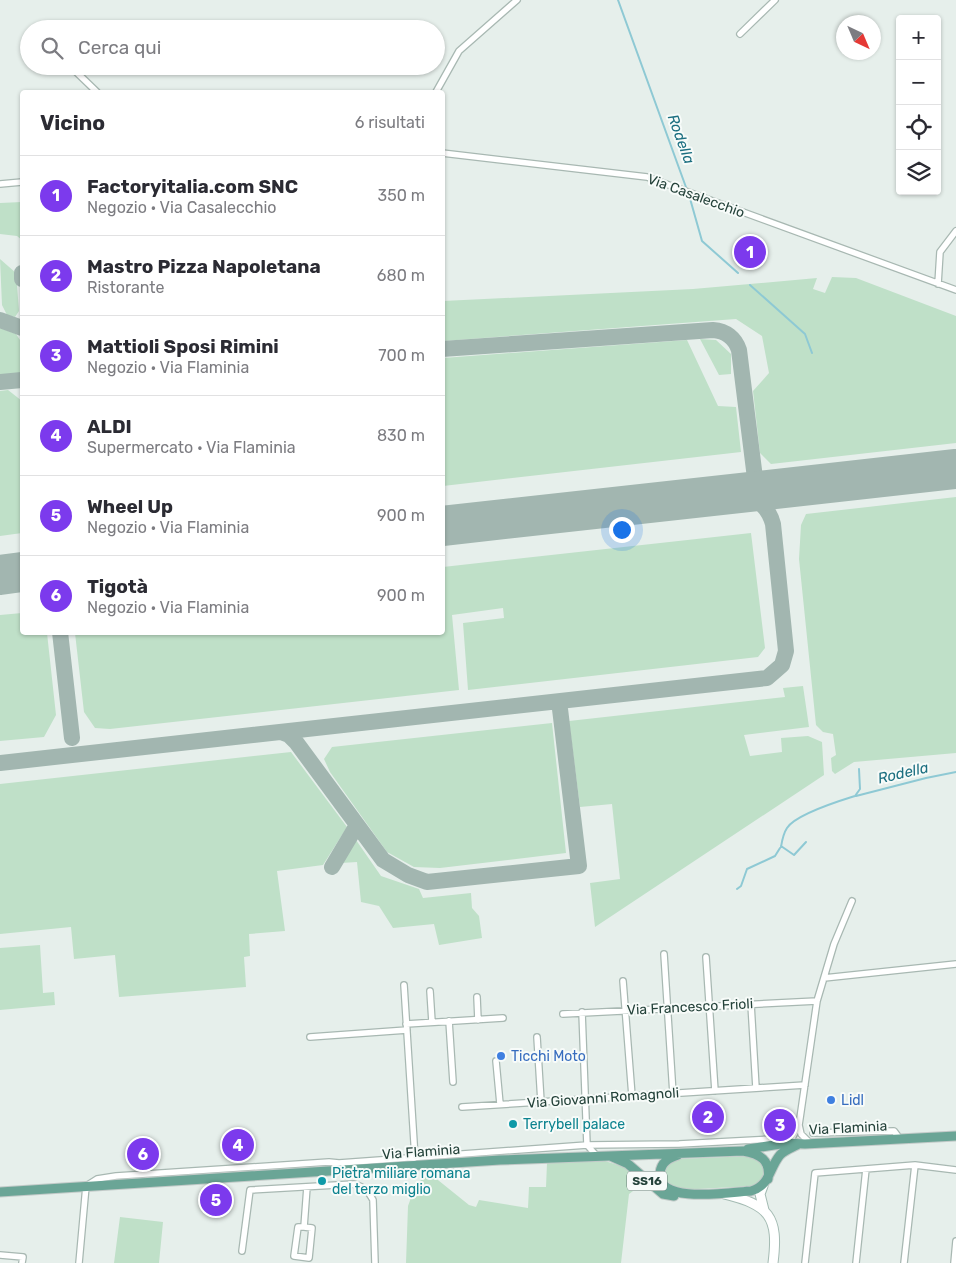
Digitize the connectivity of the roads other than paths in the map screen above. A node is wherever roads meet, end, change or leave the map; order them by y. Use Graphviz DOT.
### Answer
graph roads {
  1 [pos="517,0"];
  2 [pos="775,0"];
  3 [pos="740,34"];
  4 [pos="79,75"];
  5 [pos="95,90"];
  6 [pos="437,90"];
  7 [pos="445,153"];
  8 [pos="20,182"];
  9 [pos="0,184"];
  10 [pos="956,231"];
  11 [pos="938,284"];
  12 [pos="956,290"];
  13 [pos="852,901"];
  14 [pos="664,954"];
  15 [pos="706,957"];
  16 [pos="956,964"];
  17 [pos="824,978"];
  18 [pos="624,981"];
  19 [pos="404,985"];
  20 [pos="430,991"];
  21 [pos="477,997"];
  22 [pos="817,1001"];
  23 [pos="752,1004"];
  24 [pos="709,1006"];
  25 [pos="667,1008"];
  26 [pos="626,1010"];
  27 [pos="582,1012"];
  28 [pos="563,1014"];
  29 [pos="503,1018"];
  30 [pos="478,1020"];
  31 [pos="449,1021"];
  32 [pos="432,1022"];
  33 [pos="406,1027"];
  34 [pos="310,1037"];
  35 [pos="537,1037"];
  36 [pos="496,1062"];
  37 [pos="453,1082"];
  38 [pos="805,1085"];
  39 [pos="756,1088"];
  40 [pos="715,1091"];
  41 [pos="672,1094"];
  42 [pos="632,1096"];
  43 [pos="585,1099"];
  44 [pos="541,1102"];
  45 [pos="500,1104"];
  46 [pos="462,1107"];
  47 [pos="799,1125"];
  48 [pos="813,1133"];
  49 [pos="956,1136"];
  50 [pos="900,1139"];
  51 [pos="791,1141"];
  52 [pos="811,1144"];
  53 [pos="587,1145"];
  54 [pos="743,1151"];
  55 [pos="682,1154"];
  56 [pos="601,1155"];
  57 [pos="415,1158"];
  58 [pos="915,1165"];
  59 [pos="311,1169"];
  60 [pos="866,1169"];
  61 [pos="956,1170"];
  62 [pos="765,1182"];
  63 [pos="86,1186"];
  64 [pos="307,1187"];
  65 [pos="0,1192"];
  66 [pos="719,1193"];
  67 [pos="692,1194"];
  68 [pos="765,1212"];
  69 [pos="304,1227"];
  70 [pos="956,1242"];
  71 [pos="242,1251"];
  72 [pos="0,1255"];
  73 [pos="22,1260"];
  74 [pos="79,1263"];
  75 [pos="375,1263"];
  76 [pos="773,1263"];
  77 [pos="804,1263"];
  78 [pos="856,1263"];
  79 [pos="904,1263"];
  80 [pos="954,1263"];
  1 -- 6 [label="street"];
  2 -- 3 [label="street"];
  4 -- 5 [label="street"];
  7 -- 11 [label="street, Via Casalecchio"];
  8 -- 9 [label="street"];
  10 -- 11 [label="street"];
  11 -- 12 [label="street, Via Casalecchio"];
  13 -- 17 [label="street"];
  14 -- 25 [label="street"];
  15 -- 24 [label="street"];
  16 -- 17 [label="street"];
  17 -- 22 [label="street"];
  18 -- 26 [label="street"];
  19 -- 33 [label="street"];
  20 -- 32 [label="street"];
  21 -- 30 [label="street"];
  22 -- 23 [label="street, Via Francesco Frioli"];
  22 -- 38 [label="street"];
  23 -- 24 [label="street, Via Francesco Frioli"];
  23 -- 39 [label="street"];
  24 -- 25 [label="street, Via Francesco Frioli"];
  24 -- 40 [label="street"];
  25 -- 26 [label="street, Via Francesco Frioli"];
  25 -- 41 [label="street"];
  26 -- 27 [label="street, Via Francesco Frioli"];
  26 -- 42 [label="street"];
  27 -- 28 [label="street, Via Francesco Frioli"];
  27 -- 43 [label="street"];
  29 -- 30 [label="street"];
  30 -- 31 [label="street"];
  31 -- 32 [label="street"];
  31 -- 37 [label="street"];
  32 -- 33 [label="street"];
  33 -- 34 [label="street"];
  33 -- 57 [label="street"];
  35 -- 44 [label="street"];
  36 -- 45 [label="street"];
  38 -- 39 [label="street, Via Giovanni Romagnoli"];
  38 -- 47 [label="street"];
  39 -- 40 [label="street, Via Giovanni Romagnoli"];
  40 -- 41 [label="street, Via Giovanni Romagnoli"];
  41 -- 42 [label="street, Via Giovanni Romagnoli"];
  42 -- 43 [label="street, Via Giovanni Romagnoli"];
  43 -- 44 [label="street, Via Giovanni Romagnoli"];
  43 -- 53 [label="street"];
  44 -- 45 [label="street, Via Giovanni Romagnoli"];
  45 -- 46 [label="street, Via Giovanni Romagnoli"];
  47 -- 51 [label="street"];
  47 -- 52 [label="street"];
  48 -- 50 [label="street, Via Flaminia"];
  49 -- 50 [label="main road, Via Flaminia / SS16"];
  50 -- 52 [label="main road, Via Flaminia / SS16"];
  51 -- 52 [label="main road, Via Flaminia / SS16"];
  51 -- 53 [label="street, Via Flaminia"];
  51 -- 54 [label="main road, Via Flaminia / SS16"];
  51 -- 62 [label="main road, Via Flaminia"];
  53 -- 56 [label="street"];
  53 -- 57 [label="street, Via Flaminia"];
  54 -- 55 [label="main road, Via Flaminia / SS16"];
  54 -- 62 [label="main road, Via Flaminia / SS16"];
  55 -- 56 [label="main road, Via Flaminia / SS16"];
  55 -- 67 [label="main road, Via Flaminia / SS16"];
  56 -- 59 [label="main road, Via Flaminia / SS16"];
  56 -- 67 [label="main road, Via Flaminia / SS16"];
  57 -- 59 [label="street, Via Flaminia"];
  58 -- 60 [label="street"];
  58 -- 61 [label="street"];
  58 -- 79 [label="street"];
  59 -- 63 [label="main road, Via Flaminia / SS16"];
  59 -- 63 [label="street, Via Flaminia"];
  60 -- 77 [label="street"];
  60 -- 78 [label="street"];
  62 -- 66 [label="main road, Via Flaminia / SS16"];
  62 -- 68 [label="main road"];
  63 -- 65 [label="main road, Via Flaminia / SS16"];
  63 -- 74 [label="street"];
  64 -- 69 [label="street"];
  64 -- 71 [label="street"];
  64 -- 75 [label="street"];
  66 -- 67 [label="main road, Via Flaminia / SS16"];
  66 -- 68 [label="main road"];
  68 -- 76 [label="main road"];
  69 -- 69 [label="street"];
  70 -- 80 [label="street"];
  72 -- 73 [label="street"];
}
